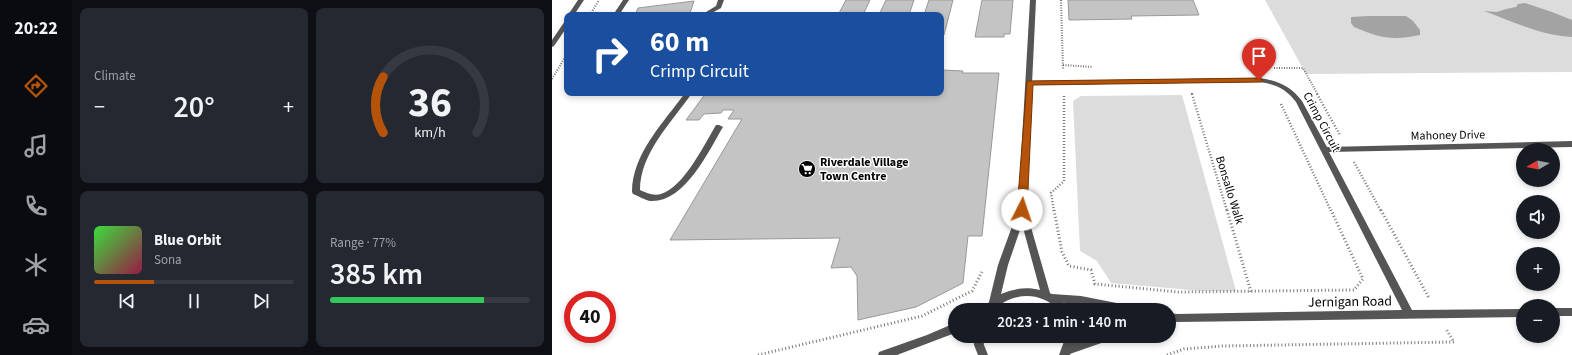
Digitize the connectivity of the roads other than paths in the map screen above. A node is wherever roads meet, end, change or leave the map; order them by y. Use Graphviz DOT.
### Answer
graph roads {
  1 [pos="581,0"];
  2 [pos="626,0"];
  3 [pos="721,0"];
  4 [pos="1033,0"];
  5 [pos="573,12"];
  6 [pos="618,12"];
  7 [pos="709,12"];
  8 [pos="564,27"];
  9 [pos="552,45"];
  10 [pos="1030,83"];
  11 [pos="687,96"];
  12 [pos="718,127"];
  13 [pos="1572,144"];
  14 [pos="1324,150"];
  15 [pos="1022,210"];
  16 [pos="1049,297"];
  17 [pos="991,303"];
  18 [pos="996,303"];
  19 [pos="1056,303"];
  20 [pos="1096,303"];
  21 [pos="1560,312"];
  22 [pos="1572,312"];
  23 [pos="1516,313"];
  24 [pos="1409,314"];
  25 [pos="1176,318"];
  26 [pos="948,331"];
  27 [pos="979,343"];
  28 [pos="1069,343"];
  29 [pos="1090,343"];
  30 [pos="1065,353"];
  31 [pos="883,355"];
  32 [pos="983,355"];
  1 -- 5 [label="street"];
  2 -- 6 [label="street"];
  3 -- 7 [label="street"];
  4 -- 10 [label="street"];
  8 -- 9 [label="street"];
  10 -- 14 [label="street, Crimp Circuit"];
  10 -- 15 [label="street"];
  11 -- 12 [label="street"];
  13 -- 14 [label="street, Mahoney Drive"];
  14 -- 24 [label="street, Crimp Circuit"];
  15 -- 16 [label="street"];
  15 -- 17 [label="street"];
  16 -- 18 [label="street"];
  16 -- 19 [label="street"];
  16 -- 20 [label="street"];
  21 -- 22 [label="street"];
  23 -- 24 [label="street, Jernigan Road"];
  24 -- 25 [label="street, Jernigan Road"];
  26 -- 31 [label="street"];
  27 -- 32 [label="street"];
  28 -- 30 [label="street"];
  29 -- 30 [label="street"];
}
